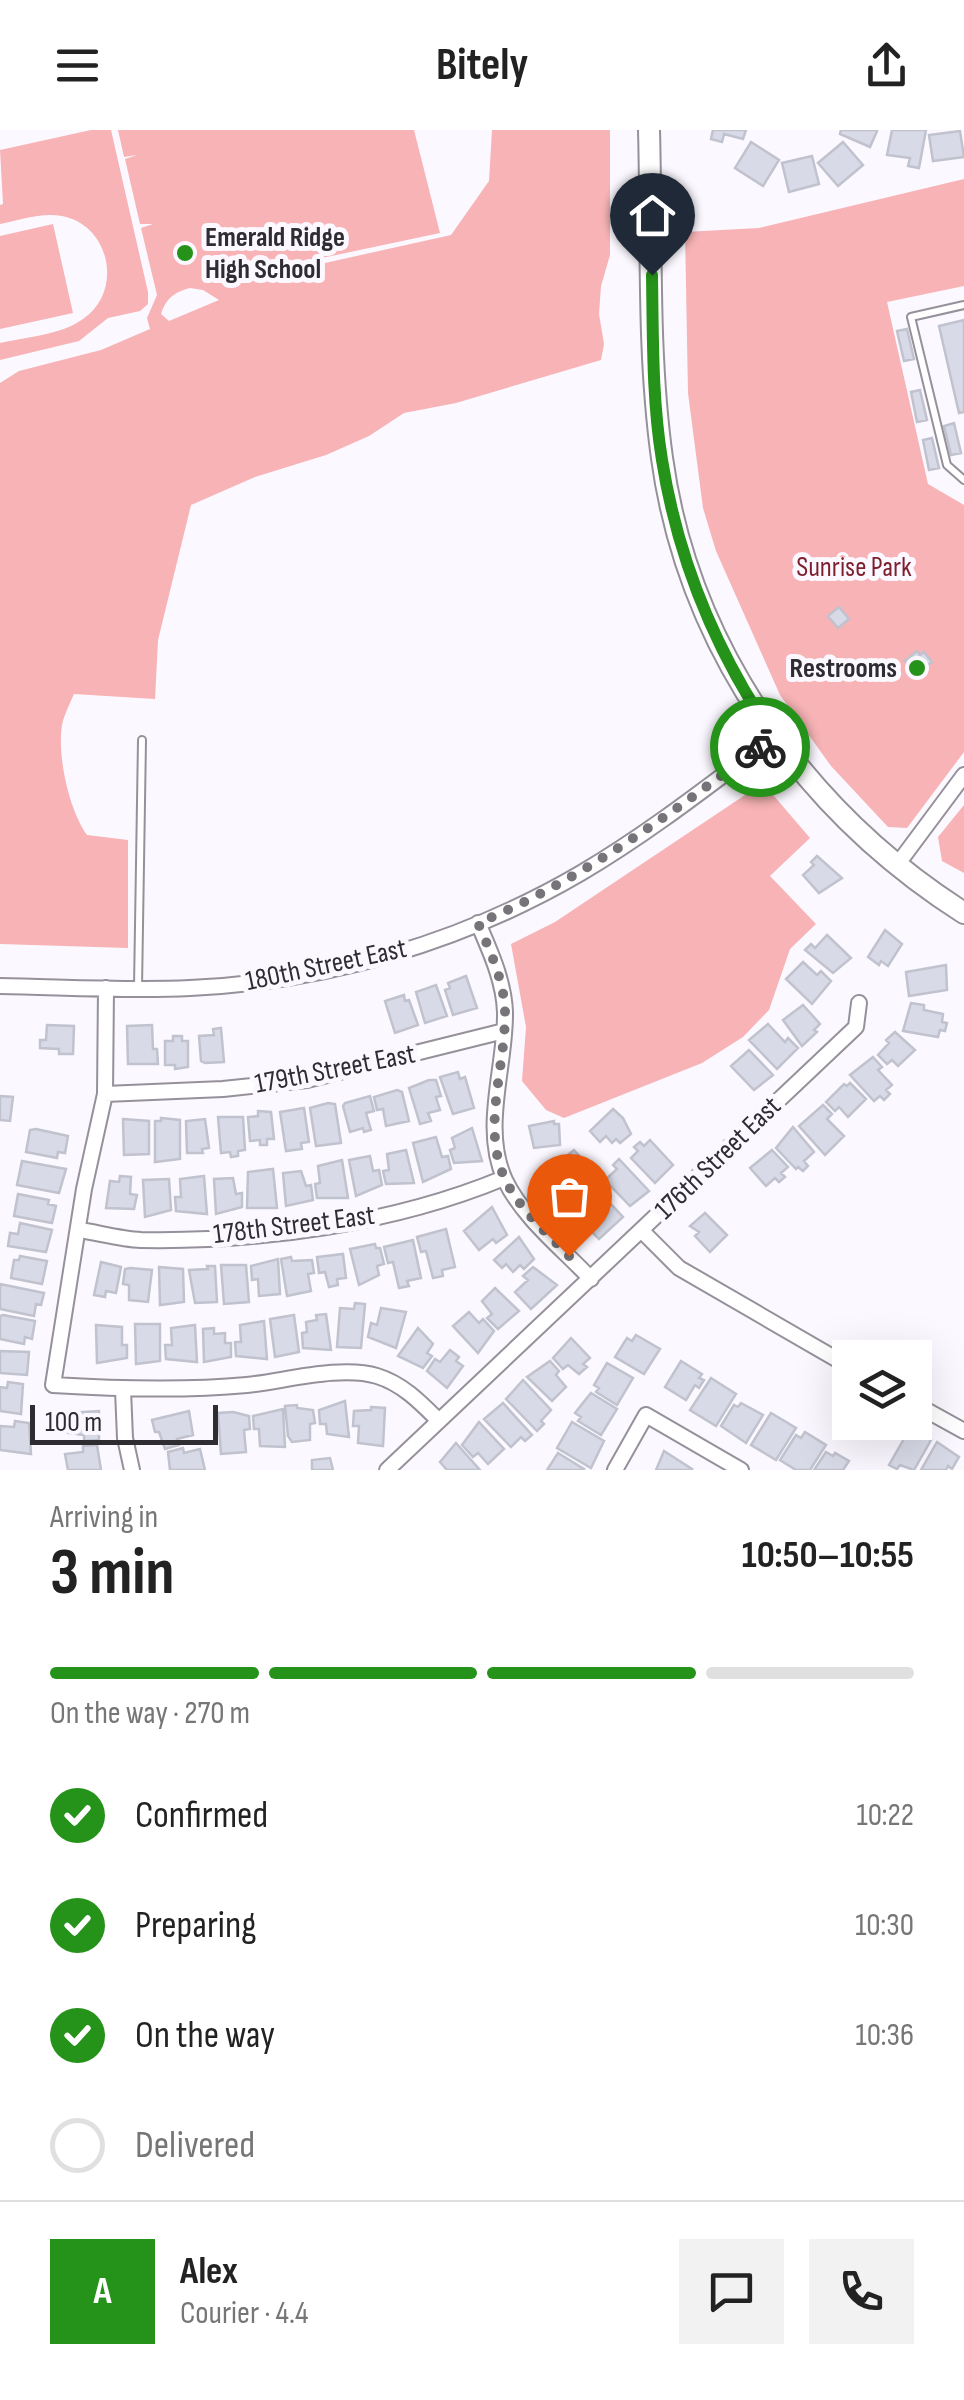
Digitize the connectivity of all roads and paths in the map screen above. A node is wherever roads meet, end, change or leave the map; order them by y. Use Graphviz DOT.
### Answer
graph roads {
  1 [pos="649,130"];
  2 [pos="964,305"];
  3 [pos="964,480"];
  4 [pos="774,737"];
  5 [pos="142,740"];
  6 [pos="964,775"];
  7 [pos="897,865"];
  8 [pos="964,913"];
  9 [pos="478,923"];
  10 [pos="0,986"];
  11 [pos="106,988"];
  12 [pos="138,989"];
  13 [pos="860,1003"];
  14 [pos="504,1030"];
  15 [pos="105,1094"];
  16 [pos="504,1178"];
  17 [pos="80,1230"];
  18 [pos="642,1231"];
  19 [pos="591,1279"];
  20 [pos="832,1356"];
  21 [pos="124,1390"];
  22 [pos="932,1414"];
  23 [pos="439,1421"];
  24 [pos="964,1432"];
  25 [pos="132,1470"];
  26 [pos="387,1470"];
  27 [pos="615,1470"];
  28 [pos="741,1470"];
  1 -- 4 [label="street"];
  2 -- 3 [label="lane"];
  4 -- 7 [label="street"];
  4 -- 9 [label="street, 180th Street East"];
  5 -- 12 [label="lane"];
  6 -- 7 [label="street"];
  7 -- 8 [label="street"];
  9 -- 12 [label="street, 180th Street East"];
  9 -- 14 [label="street"];
  10 -- 11 [label="street, 180th Street East"];
  11 -- 12 [label="street, 180th Street East"];
  11 -- 15 [label="street"];
  13 -- 18 [label="street, 176th Street East"];
  14 -- 15 [label="street, 179th Street East"];
  14 -- 16 [label="street"];
  15 -- 17 [label="street"];
  16 -- 17 [label="street, 178th Street East"];
  16 -- 19 [label="street"];
  17 -- 21 [label="street"];
  18 -- 19 [label="street, 176th Street East"];
  18 -- 20 [label="street"];
  19 -- 23 [label="street, 176th Street East"];
  21 -- 23 [label="street"];
  21 -- 25 [label="street"];
  22 -- 24 [label="street"];
  23 -- 26 [label="street, 176th Street East"];
  27 -- 28 [label="street"];
}
